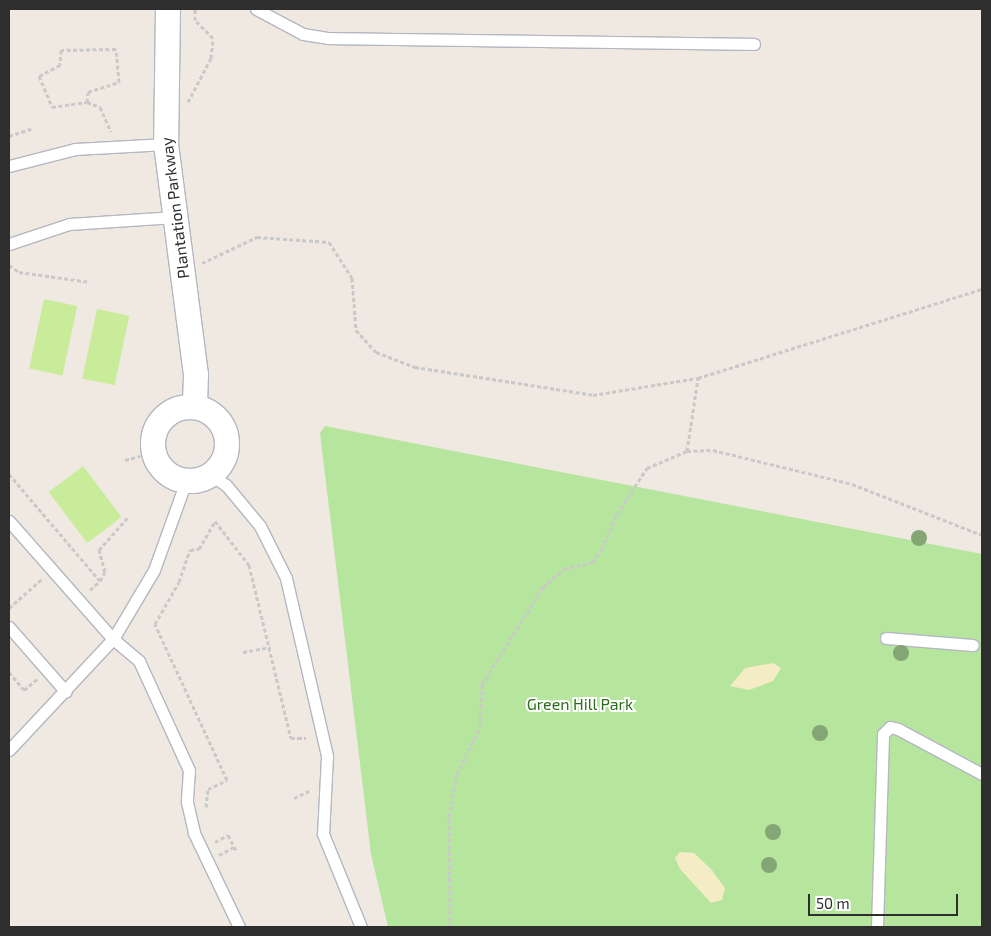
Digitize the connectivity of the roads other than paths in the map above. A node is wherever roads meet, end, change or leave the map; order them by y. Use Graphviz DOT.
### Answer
graph roads {
  1 [pos="168,9"];
  2 [pos="256,9"];
  3 [pos="754,44"];
  4 [pos="166,144"];
  5 [pos="9,166"];
  6 [pos="175,217"];
  7 [pos="9,244"];
  8 [pos="196,407"];
  9 [pos="210,475"];
  10 [pos="186,481"];
  11 [pos="9,521"];
  12 [pos="9,627"];
  13 [pos="886,638"];
  14 [pos="113,639"];
  15 [pos="973,645"];
  16 [pos="66,692"];
  17 [pos="9,750"];
  18 [pos="982,774"];
  19 [pos="239,927"];
  20 [pos="361,927"];
  21 [pos="877,927"];
  1 -- 4 [label="street, Plantation Parkway"];
  2 -- 3 [label="lane"];
  4 -- 5 [label="lane"];
  4 -- 6 [label="street, Plantation Parkway"];
  6 -- 7 [label="lane"];
  6 -- 8 [label="street, Plantation Parkway"];
  8 -- 9 [label="street"];
  8 -- 10 [label="street"];
  9 -- 10 [label="street"];
  9 -- 20 [label="lane"];
  10 -- 14 [label="lane"];
  11 -- 14 [label="lane"];
  12 -- 16 [label="lane"];
  13 -- 15 [label="lane"];
  14 -- 16 [label="lane"];
  14 -- 19 [label="lane"];
  16 -- 17 [label="lane"];
  18 -- 21 [label="lane"];
}
